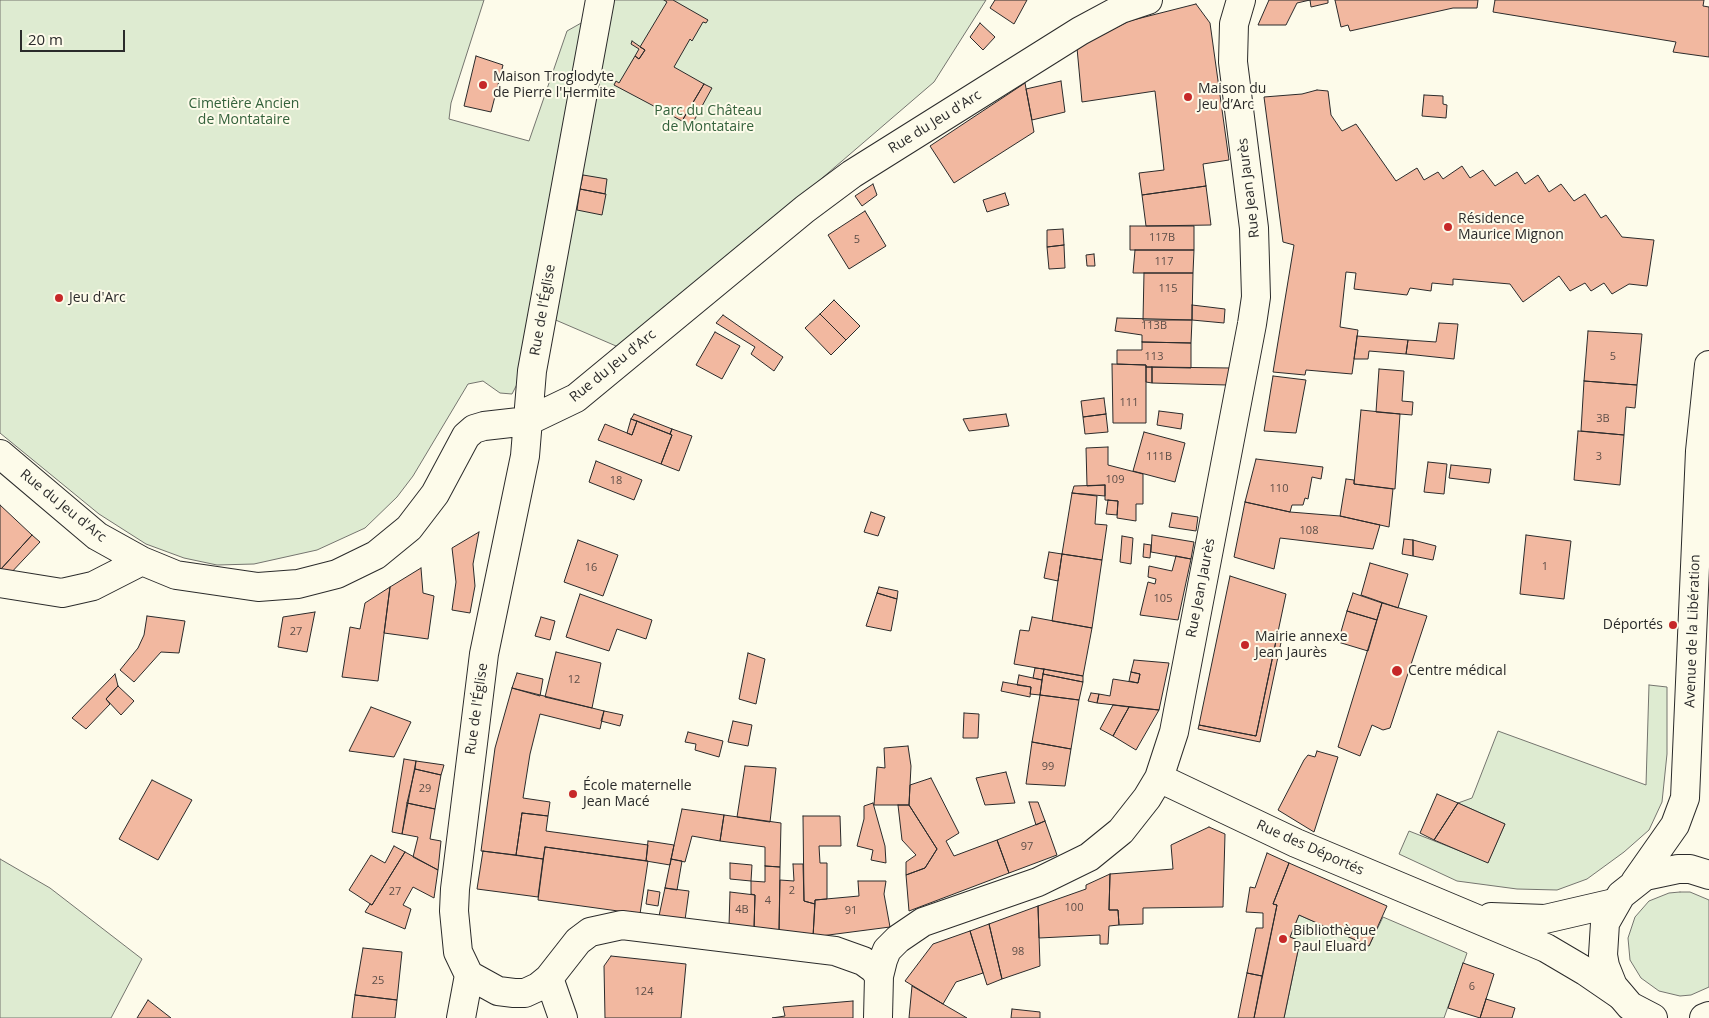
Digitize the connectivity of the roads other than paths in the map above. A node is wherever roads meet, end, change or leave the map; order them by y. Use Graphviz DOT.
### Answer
graph roads {
  1 [pos="600,0"];
  2 [pos="1148,0"];
  3 [pos="1241,0"];
  4 [pos="1709,365"];
  5 [pos="528,422"];
  6 [pos="0,454"];
  7 [pos="142,561"];
  8 [pos="0,583"];
  9 [pos="1159,778"];
  10 [pos="1709,875"];
  11 [pos="1635,882"];
  12 [pos="1614,903"];
  13 [pos="1464,914"];
  14 [pos="469,975"];
  15 [pos="879,976"];
  16 [pos="549,978"];
  17 [pos="1620,995"];
  18 [pos="1709,1016"];
  19 [pos="461,1018"];
  20 [pos="563,1018"];
  21 [pos="878,1018"];
  22 [pos="1653,1018"];
  23 [pos="1704,1018"];
  1 -- 5 [label="street, Rue de l'Église"];
  2 -- 5 [label="street, Rue du Jeu d'Arc"];
  3 -- 9 [label="street, Rue Jean Jaurès"];
  4 -- 11 [label="street, Avenue de la Libération"];
  5 -- 7 [label="street, Rue du Jeu d'Arc"];
  5 -- 14 [label="street, Rue de l'Église"];
  6 -- 7 [label="street, Rue du Jeu d'Arc"];
  7 -- 8 [label="street"];
  9 -- 13 [label="street, Rue des Déportés"];
  9 -- 15 [label="street, Rue Jean Jaurès"];
  10 -- 11 [label="street"];
  11 -- 12 [label="street"];
  12 -- 13 [label="street, Rue des Déportés"];
  12 -- 17 [label="street"];
  13 -- 17 [label="street, Rue des Déportés"];
  14 -- 16 [label="street"];
  14 -- 19 [label="street"];
  15 -- 16 [label="street"];
  15 -- 21 [label="street, Rue Jean Jaurès"];
  16 -- 20 [label="street"];
  17 -- 22 [label="street, Rue des Déportés"];
  18 -- 23 [label="street"];
}
